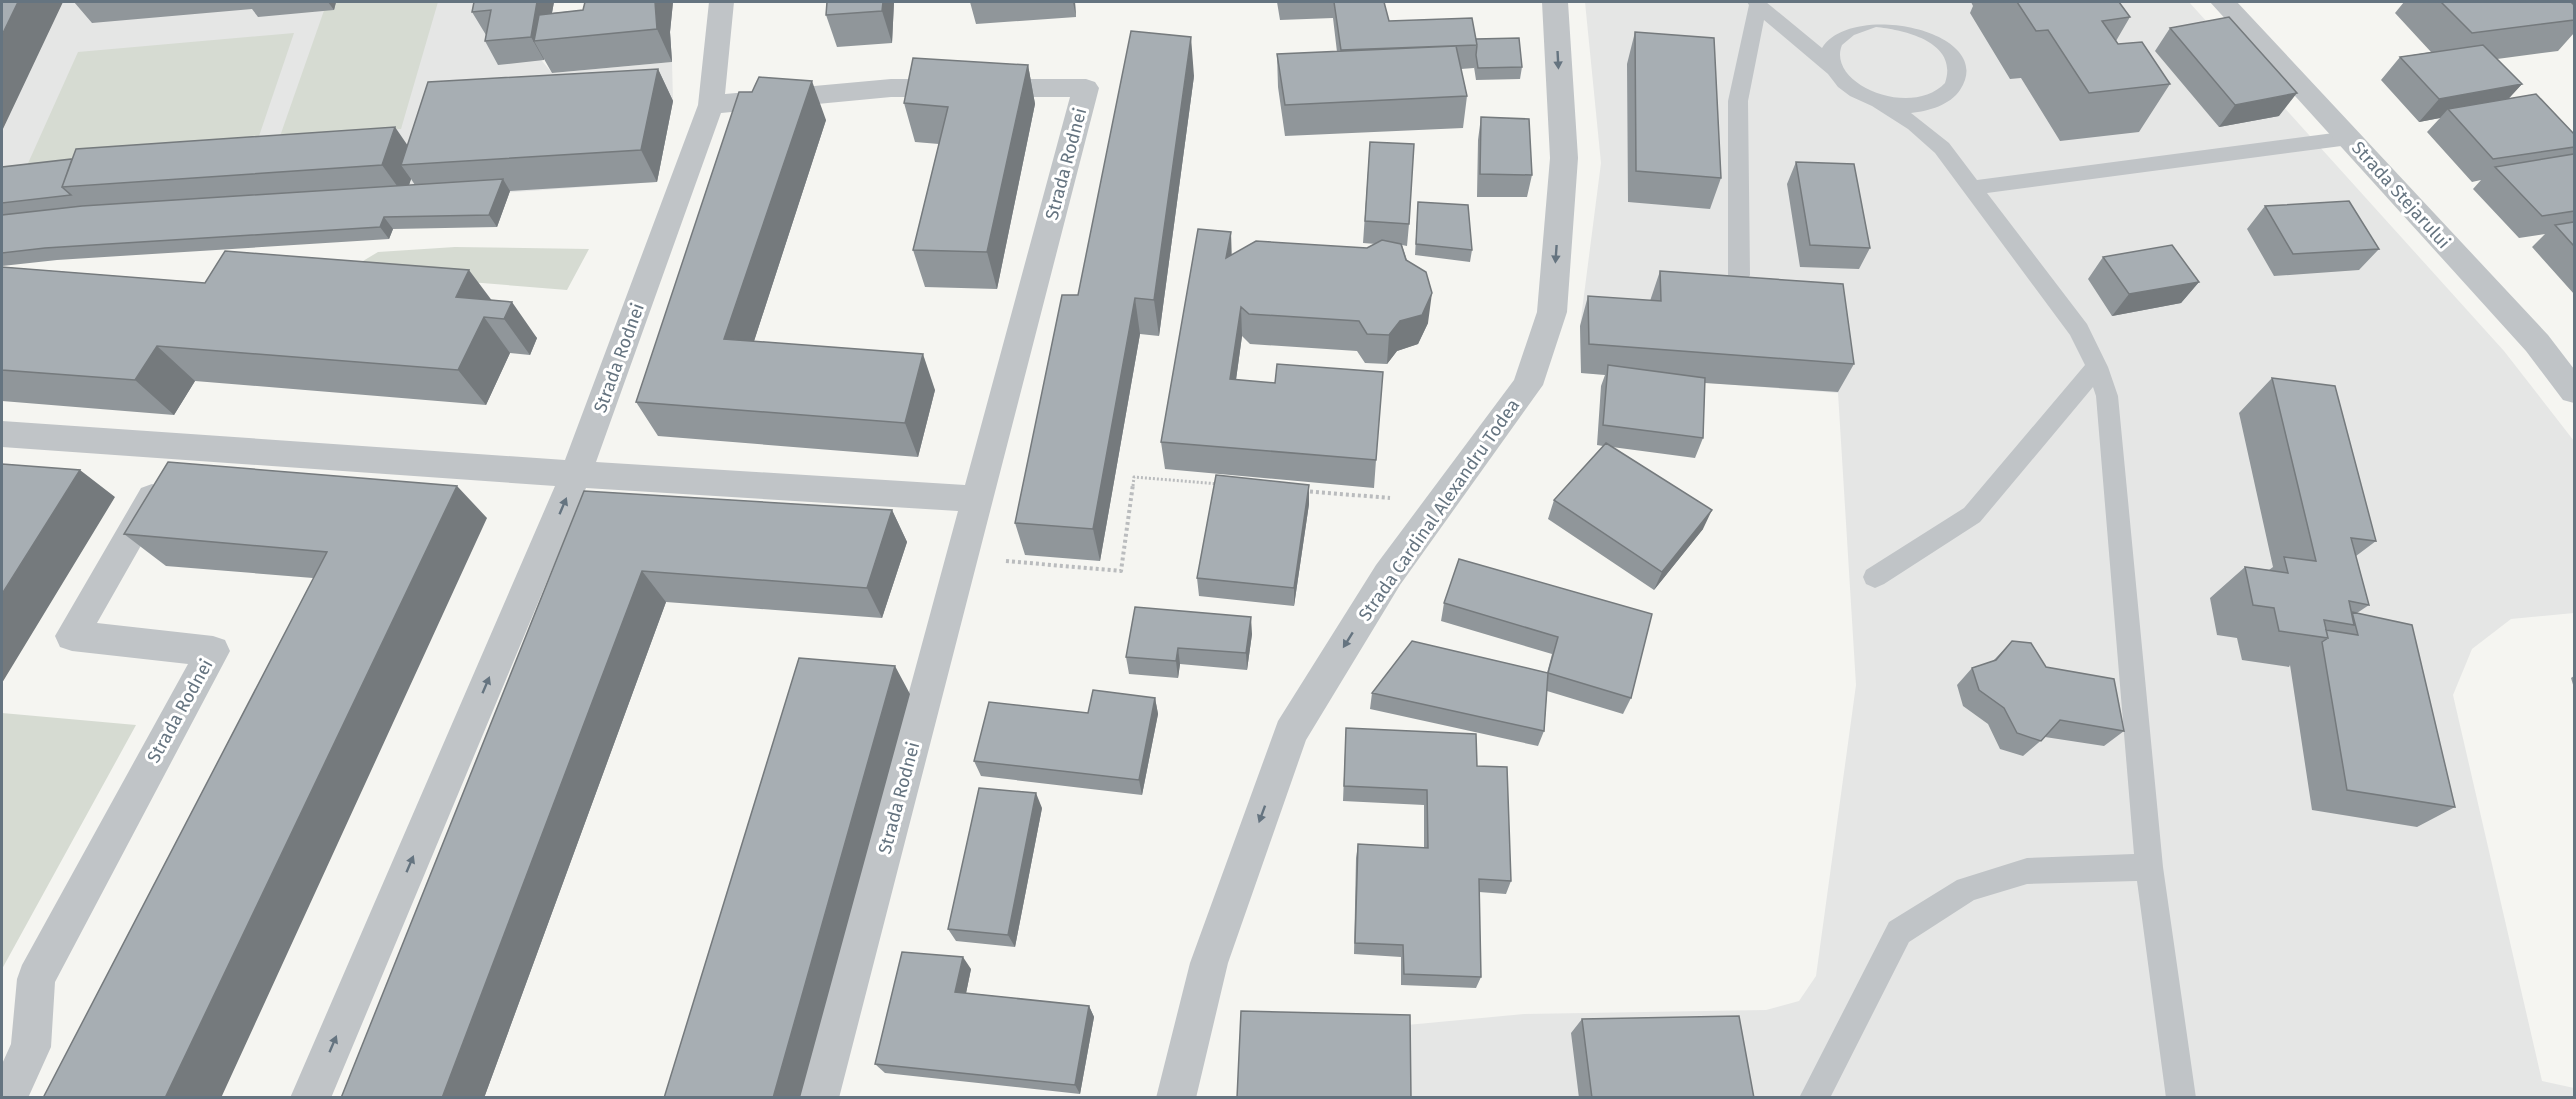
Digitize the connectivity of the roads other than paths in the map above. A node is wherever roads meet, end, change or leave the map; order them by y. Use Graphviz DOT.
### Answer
graph roads {
  1 [pos="721,2"];
  2 [pos="1555,2"];
  3 [pos="2223,2"];
  4 [pos="1757,3"];
  5 [pos="1834,69"];
  6 [pos="1878,101"];
  7 [pos="711,105"];
  8 [pos="2349,138"];
  9 [pos="1972,188"];
  10 [pos="1739,275"];
  11 [pos="2097,367"];
  12 [pos="2574,391"];
  13 [pos="2,434"];
  14 [pos="182,447"];
  15 [pos="576,474"];
  16 [pos="979,499"];
  17 [pos="1875,577"];
  18 [pos="2149,867"];
  19 [pos="6,1098"];
  20 [pos="310,1098"];
  21 [pos="819,1098"];
  22 [pos="1176,1098"];
  23 [pos="1814,1098"];
  24 [pos="2181,1098"];
  1 -- 7 [label="street, Strada Rodnei"];
  2 -- 22 [label="street, Strada Cardinal Alexandru Todea, one-way"];
  3 -- 8 [label="street, Strada Stejarului"];
  4 -- 5 [label="lane"];
  4 -- 10 [label="lane"];
  5 -- 6 [label="lane"];
  5 -- 6 [label="lane"];
  6 -- 9 [label="lane"];
  7 -- 15 [label="street, Strada Rodnei"];
  7 -- 16 [label="street, Strada Rodnei"];
  8 -- 9 [label="lane"];
  8 -- 12 [label="street, Strada Stejarului"];
  9 -- 11 [label="lane"];
  11 -- 17 [label="lane"];
  11 -- 18 [label="lane"];
  13 -- 14 [label="street"];
  14 -- 15 [label="street"];
  14 -- 19 [label="street, Strada Rodnei"];
  15 -- 16 [label="street"];
  20 -- 15 [label="street, Strada Rodnei, one-way"];
  16 -- 21 [label="street, Strada Rodnei"];
  18 -- 23 [label="lane"];
  18 -- 24 [label="lane"];
}
